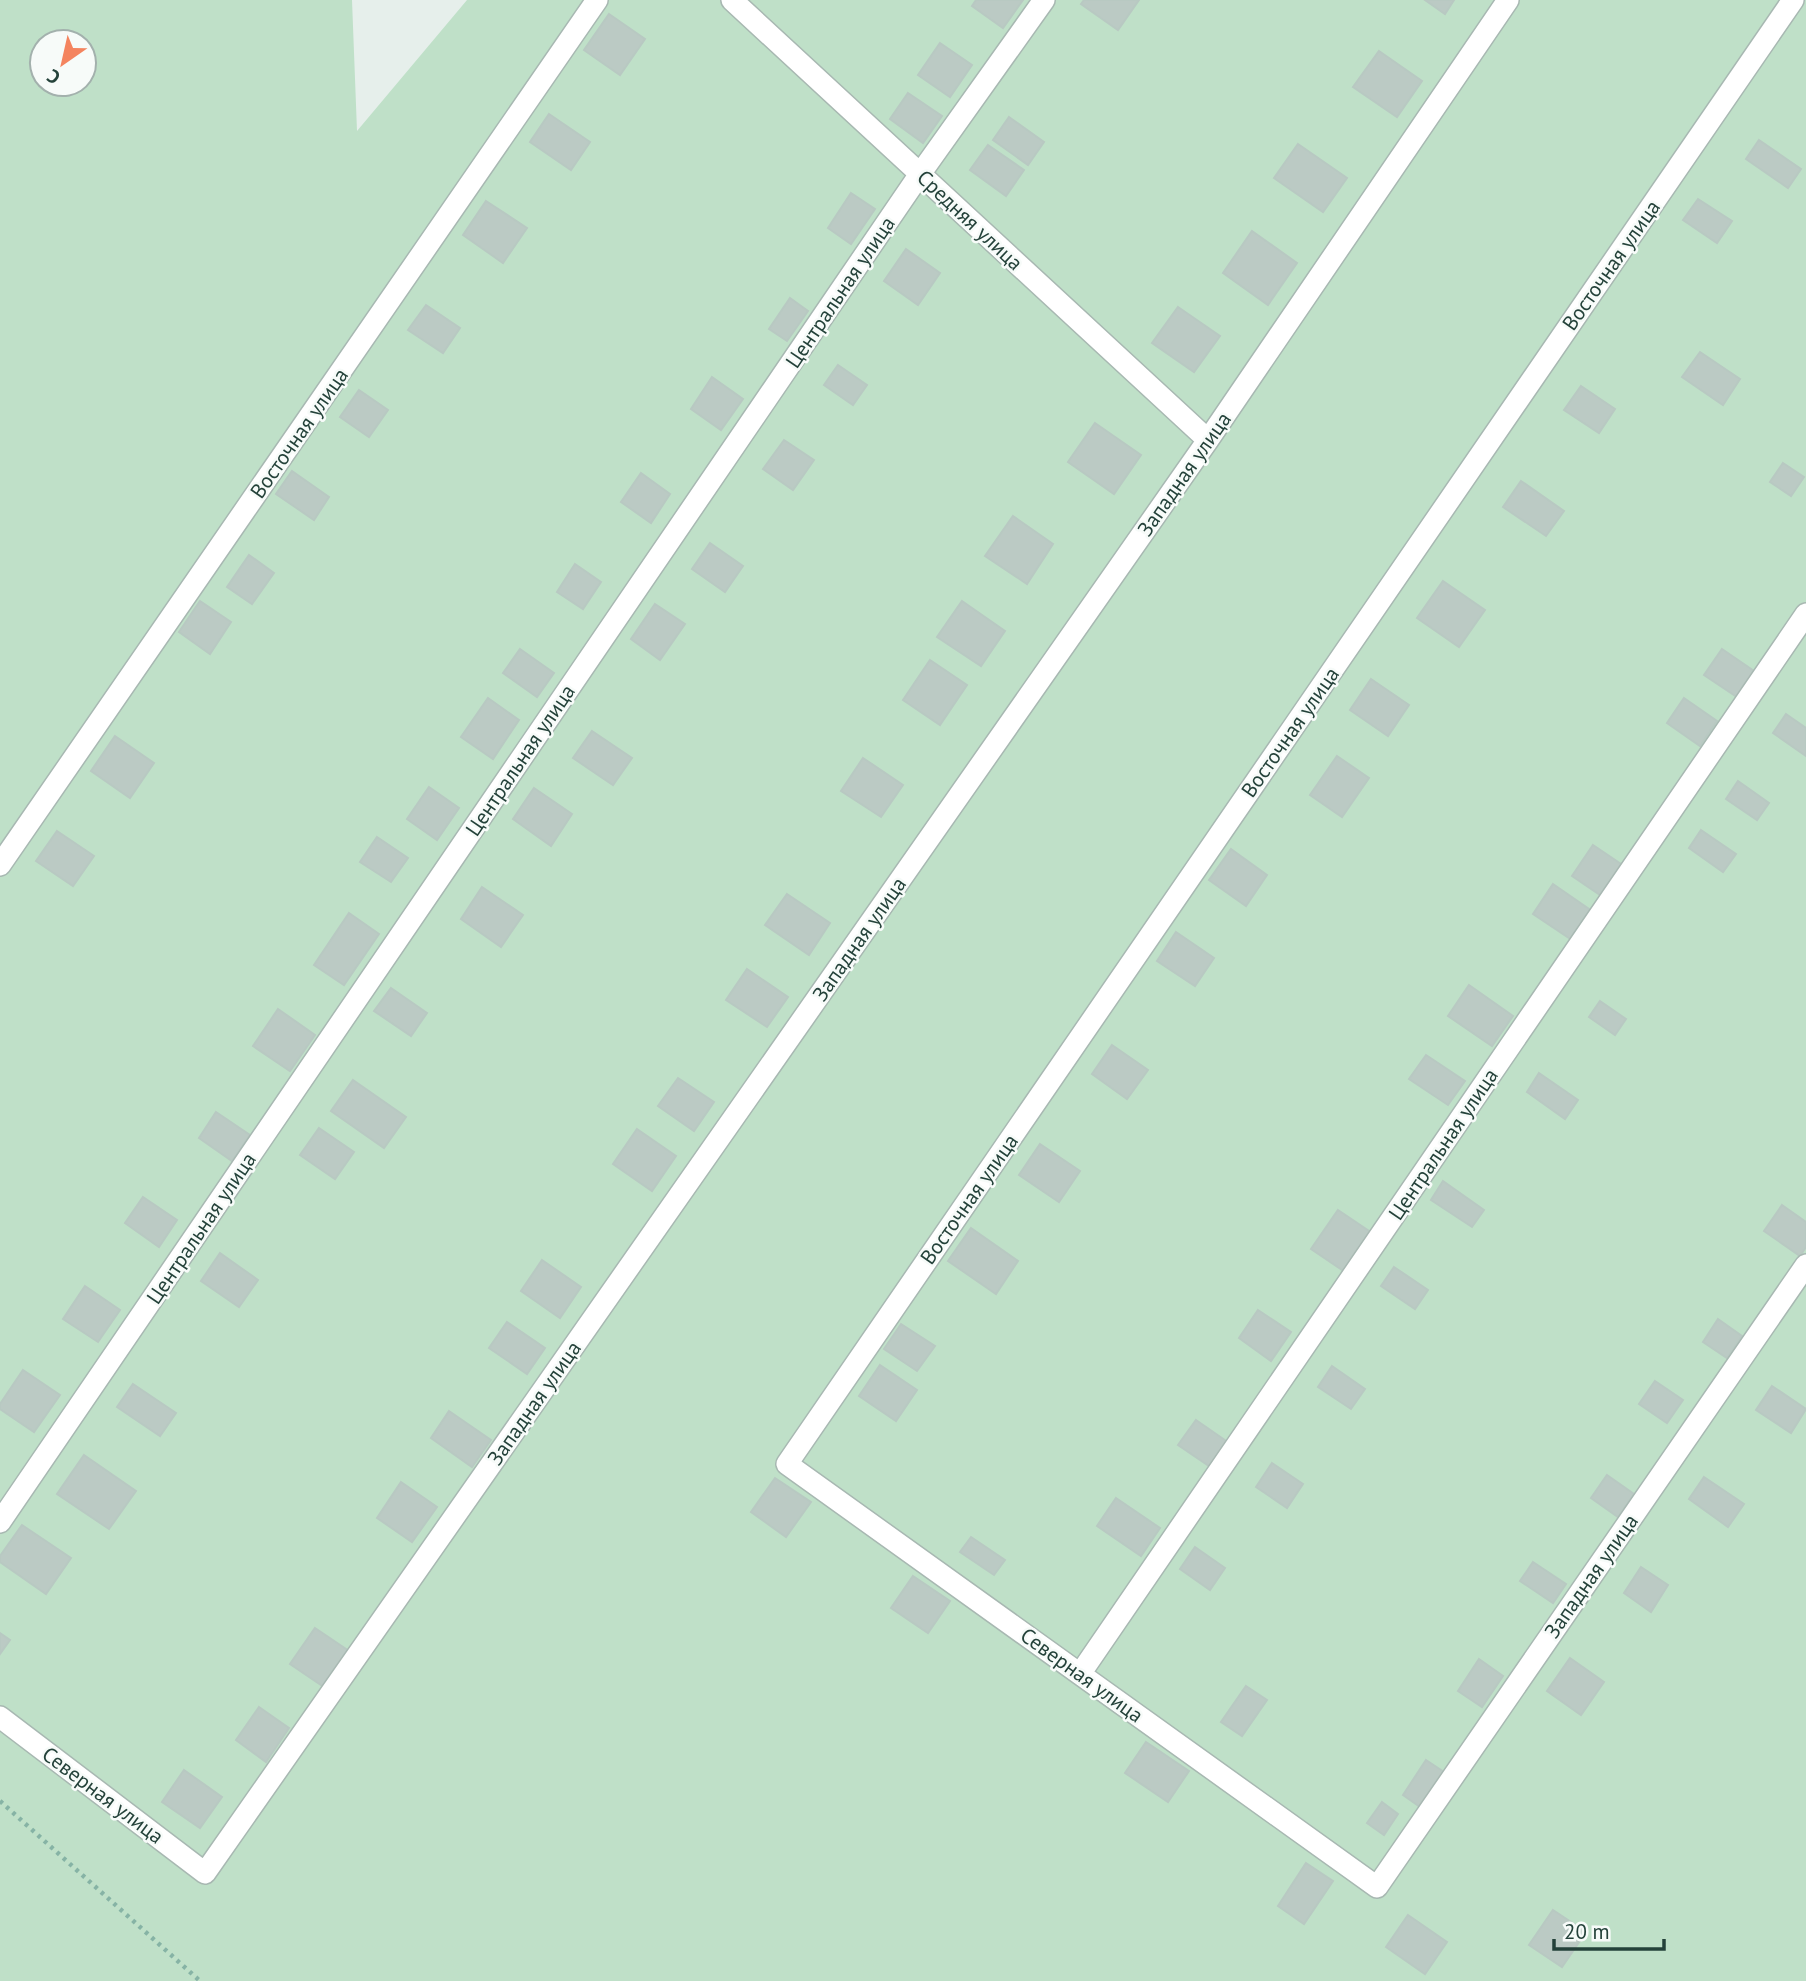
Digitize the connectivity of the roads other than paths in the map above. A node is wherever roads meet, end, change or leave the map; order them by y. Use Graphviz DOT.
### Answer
graph roads {
  1 [pos="597,0"];
  2 [pos="732,0"];
  3 [pos="1044,0"];
  4 [pos="1508,0"];
  5 [pos="1793,0"];
  6 [pos="920,174"];
  7 [pos="1208,440"];
  8 [pos="1806,614"];
  9 [pos="0,865"];
  10 [pos="1806,1265"];
  11 [pos="787,1464"];
  12 [pos="0,1522"];
  13 [pos="1080,1674"];
  14 [pos="0,1717"];
  15 [pos="205,1873"];
  16 [pos="1377,1887"];
  1 -- 9 [label="street, Восточная улица"];
  2 -- 6 [label="street, Средняя улица"];
  3 -- 6 [label="street, Центральная улица"];
  4 -- 7 [label="street, Западная улица"];
  5 -- 11 [label="street, Восточная улица"];
  6 -- 7 [label="street, Средняя улица"];
  6 -- 12 [label="street, Центральная улица"];
  7 -- 15 [label="street, Западная улица"];
  8 -- 13 [label="street, Центральная улица"];
  10 -- 16 [label="street, Западная улица"];
  11 -- 13 [label="street, Северная улица"];
  13 -- 16 [label="street, Северная улица"];
  14 -- 15 [label="street, Северная улица"];
}
